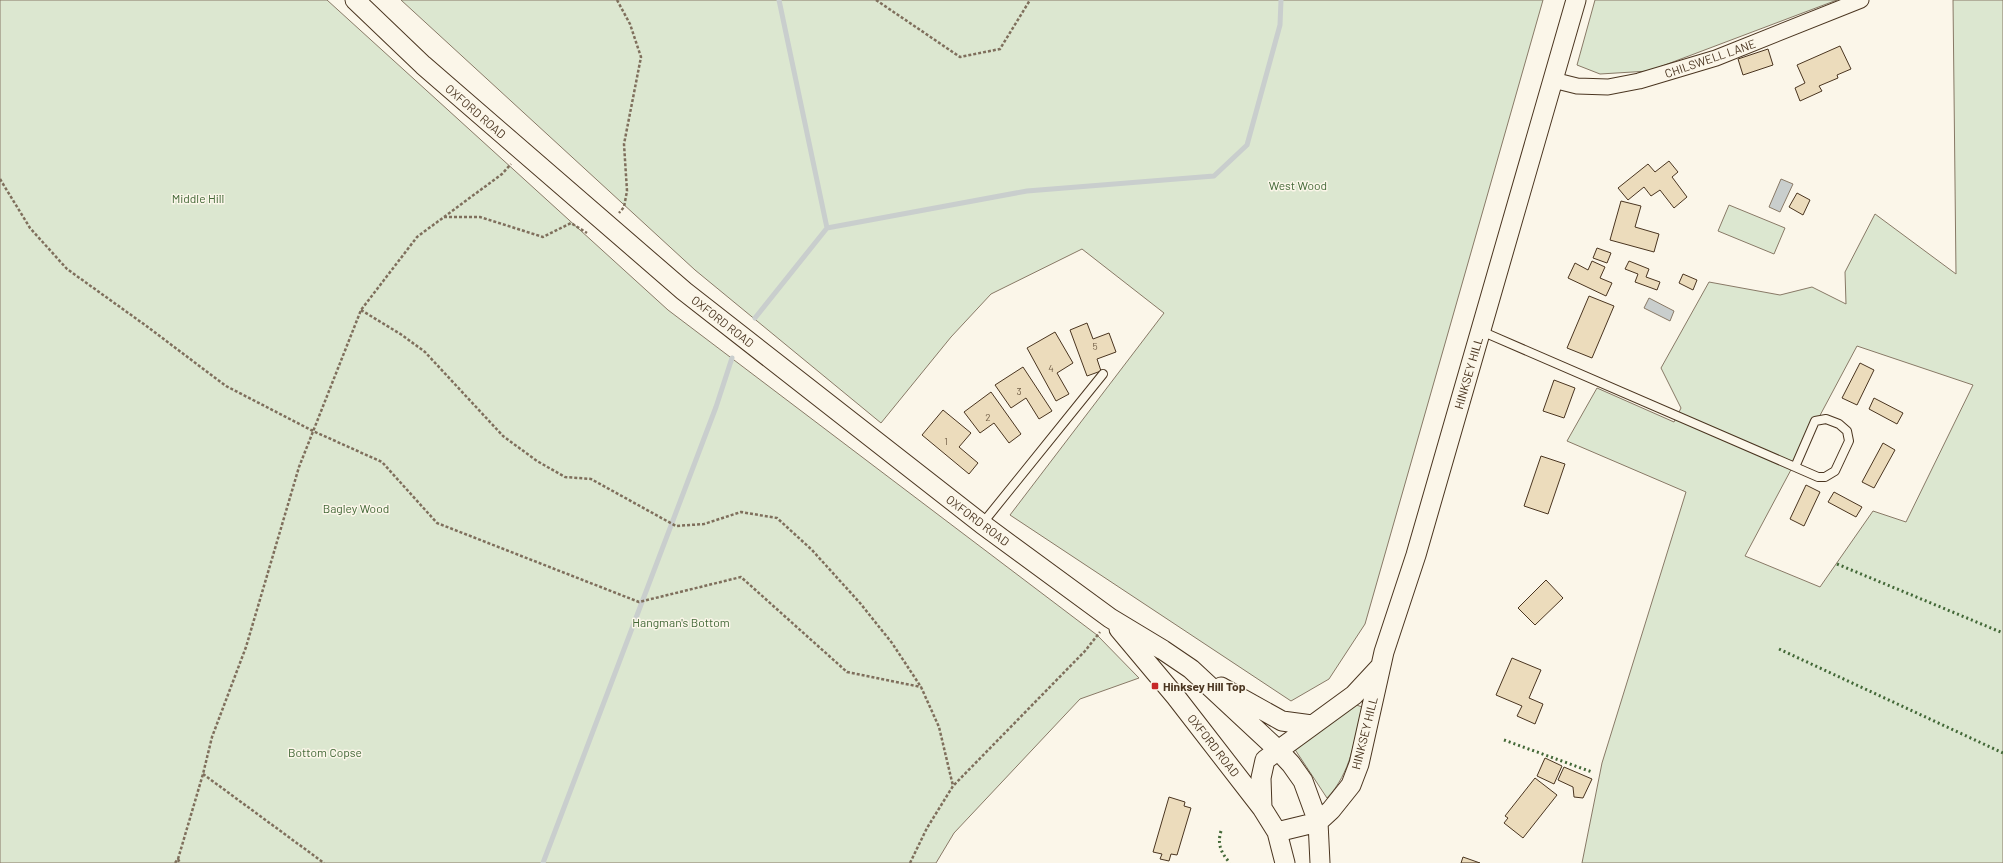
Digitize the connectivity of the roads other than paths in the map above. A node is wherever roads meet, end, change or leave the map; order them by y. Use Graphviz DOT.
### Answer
graph roads {
  1 [pos="355,0"];
  2 [pos="1576,0"];
  3 [pos="1861,0"];
  4 [pos="1552,80"];
  5 [pos="1480,330"];
  6 [pos="1103,374"];
  7 [pos="1795,467"];
  8 [pos="982,524"];
  9 [pos="1110,618"];
  10 [pos="1381,666"];
  11 [pos="1191,669"];
  12 [pos="1312,725"];
  13 [pos="1277,750"];
  14 [pos="1262,808"];
  15 [pos="1318,822"];
  16 [pos="1277,832"];
  17 [pos="1285,863"];
  18 [pos="1320,863"];
  1 -- 8 [label="street, OXFORD ROAD"];
  2 -- 4 [label="street, HINKSEY HILL"];
  3 -- 4 [label="street, CHILSWELL LANE"];
  4 -- 5 [label="street, HINKSEY HILL"];
  5 -- 7 [label="lane"];
  5 -- 10 [label="street, HINKSEY HILL"];
  6 -- 8 [label="lane"];
  7 -- 7 [label="lane"];
  8 -- 9 [label="street, OXFORD ROAD"];
  9 -- 11 [label="street, OXFORD ROAD"];
  9 -- 14 [label="street, OXFORD ROAD"];
  10 -- 12 [label="street, HINKSEY HILL"];
  10 -- 15 [label="street, HINKSEY HILL"];
  11 -- 12 [label="street, OXFORD ROAD"];
  11 -- 13 [label="street, OXFORD ROAD"];
  12 -- 13 [label="street, HINKSEY HILL"];
  13 -- 14 [label="street, HINKSEY HILL"];
  13 -- 15 [label="street, OXFORD ROAD"];
  14 -- 16 [label="street, OXFORD ROAD"];
  15 -- 16 [label="street"];
  15 -- 18 [label="street, OXFORD ROAD"];
  16 -- 17 [label="street, OXFORD ROAD"];
}
